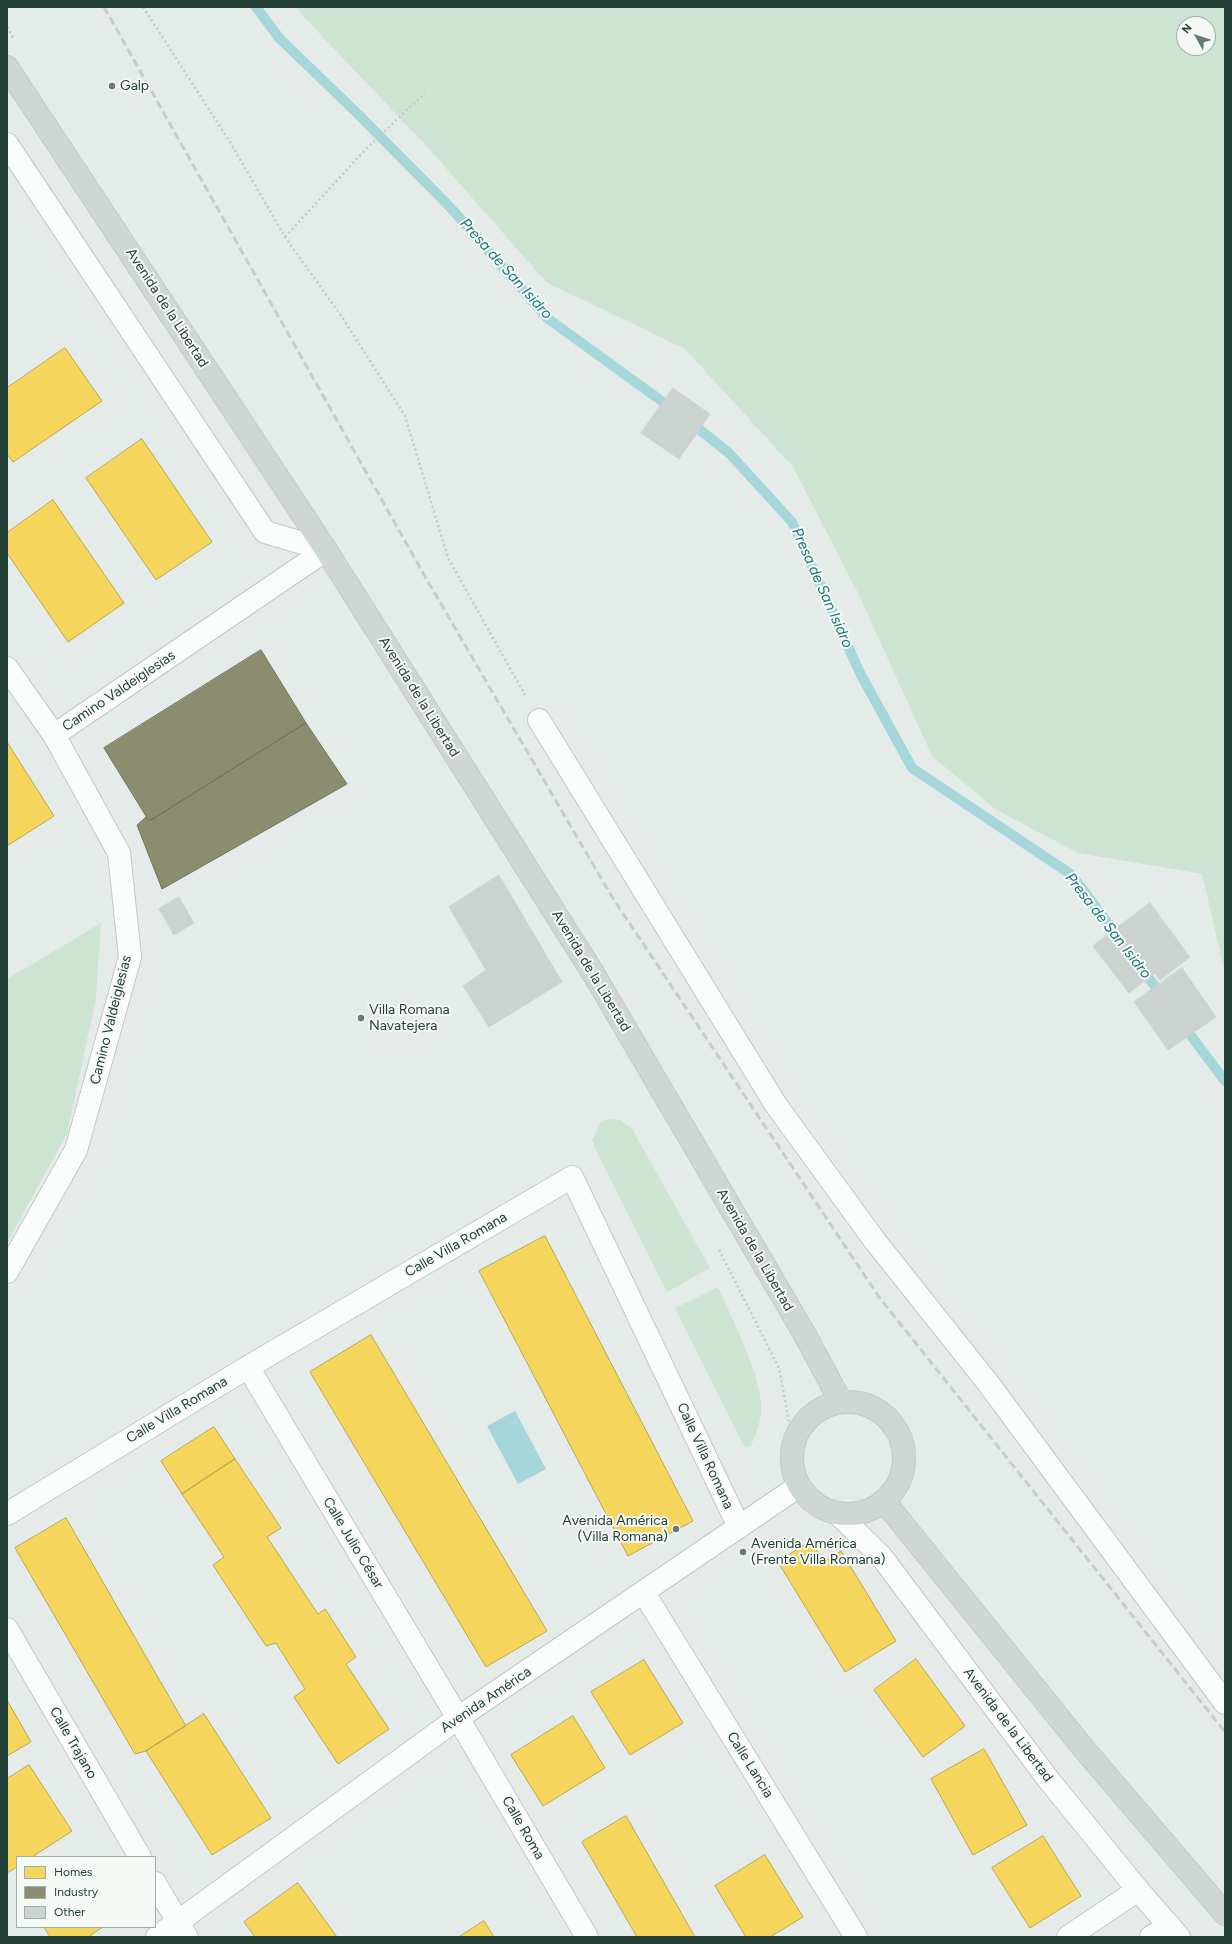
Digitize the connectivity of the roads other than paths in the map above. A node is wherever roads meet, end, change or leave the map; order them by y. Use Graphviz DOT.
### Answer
graph roads {
  1 [pos="7,67"];
  2 [pos="7,144"];
  3 [pos="326,550"];
  4 [pos="7,668"];
  5 [pos="539,720"];
  6 [pos="54,735"];
  7 [pos="7,1272"];
  8 [pos="248,1367"];
  9 [pos="841,1402"];
  10 [pos="799,1486"];
  11 [pos="884,1501"];
  12 [pos="7,1514"];
  13 [pos="838,1514"];
  14 [pos="739,1527"];
  15 [pos="644,1592"];
  16 [pos="7,1629"];
  17 [pos="1225,1703"];
  18 [pos="458,1718"];
  19 [pos="139,1856"];
  20 [pos="156,1885"];
  21 [pos="1138,1890"];
  22 [pos="1225,1914"];
  23 [pos="182,1929"];
  24 [pos="1174,1931"];
  25 [pos="157,1937"];
  26 [pos="587,1937"];
  27 [pos="856,1937"];
  28 [pos="1068,1937"];
  29 [pos="1151,1937"];
  1 -- 3 [label="main road, Avenida de la Libertad"];
  2 -- 3 [label="street"];
  3 -- 6 [label="street, Camino Valdeiglesias"];
  3 -- 9 [label="main road, Avenida de la Libertad"];
  4 -- 6 [label="street"];
  5 -- 17 [label="street"];
  6 -- 7 [label="street, Camino Valdeiglesias"];
  8 -- 12 [label="street, Calle Villa Romana"];
  8 -- 14 [label="street, Calle Villa Romana"];
  8 -- 18 [label="street, Calle Julio César"];
  9 -- 10 [label="main road"];
  9 -- 11 [label="main road"];
  10 -- 13 [label="main road"];
  10 -- 14 [label="street, Avenida América"];
  11 -- 13 [label="main road"];
  11 -- 22 [label="main road"];
  13 -- 21 [label="street, Avenida de la Libertad"];
  14 -- 15 [label="street, Avenida América"];
  15 -- 18 [label="street, Avenida América"];
  15 -- 27 [label="street, Calle Lancia"];
  16 -- 19 [label="street, Calle Trajano"];
  18 -- 23 [label="street, Avenida América"];
  18 -- 26 [label="street, Calle Roma"];
  20 -- 23 [label="street"];
  21 -- 24 [label="street, Avenida de la Libertad"];
  21 -- 28 [label="street"];
  23 -- 25 [label="street, Avenida América"];
  24 -- 29 [label="street"];
}
